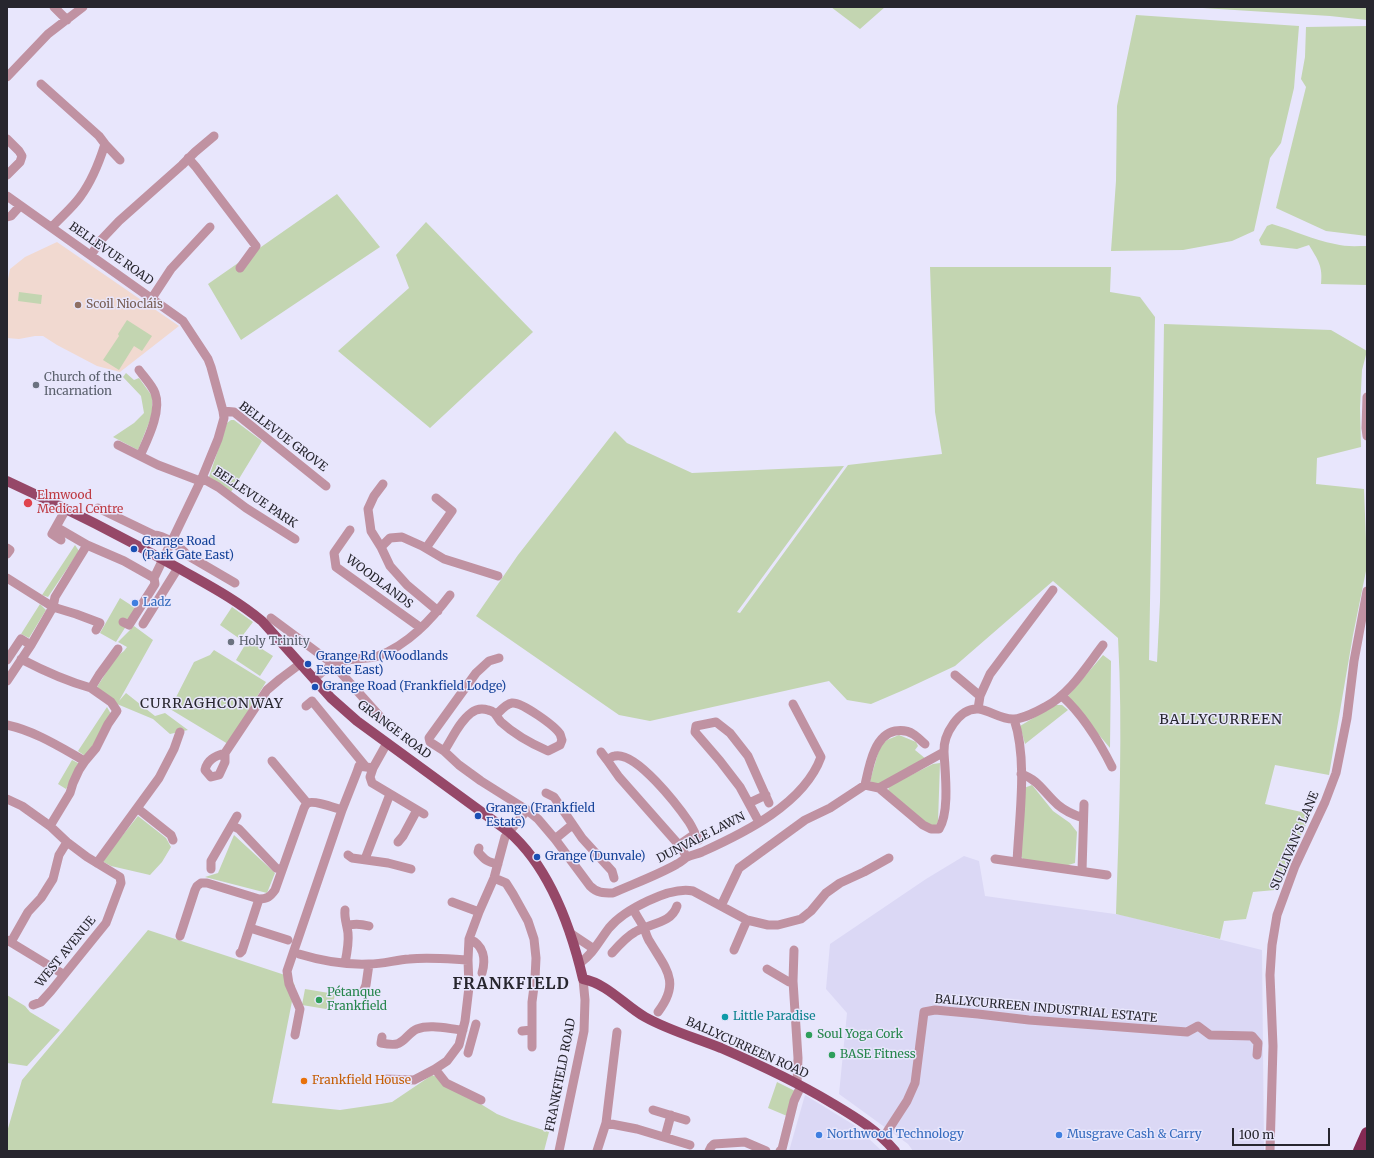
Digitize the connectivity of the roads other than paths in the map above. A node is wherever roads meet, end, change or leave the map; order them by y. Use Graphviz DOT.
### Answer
graph roads {
  1 [pos="54,7"];
  2 [pos="83,7"];
  3 [pos="67,20"];
  4 [pos="7,78"];
  5 [pos="41,84"];
  6 [pos="214,136"];
  7 [pos="7,139"];
  8 [pos="105,144"];
  9 [pos="120,160"];
  10 [pos="185,162"];
  11 [pos="7,175"];
  12 [pos="7,196"];
  13 [pos="20,206"];
  14 [pos="7,217"];
  15 [pos="52,227"];
  16 [pos="210,227"];
  17 [pos="91,255"];
  18 [pos="240,268"];
  19 [pos="152,298"];
  20 [pos="139,370"];
  21 [pos="1367,397"];
  22 [pos="224,411"];
  23 [pos="1367,436"];
  24 [pos="118,445"];
  25 [pos="140,456"];
  26 [pos="201,479"];
  27 [pos="7,481"];
  28 [pos="383,484"];
  29 [pos="326,486"];
  30 [pos="436,498"];
  31 [pos="98,508"];
  32 [pos="66,509"];
  33 [pos="56,527"];
  34 [pos="350,530"];
  35 [pos="295,539"];
  36 [pos="62,540"];
  37 [pos="171,542"];
  38 [pos="87,545"];
  39 [pos="381,547"];
  40 [pos="7,548"];
  41 [pos="426,548"];
  42 [pos="7,554"];
  43 [pos="163,559"];
  44 [pos="178,568"];
  45 [pos="498,576"];
  46 [pos="7,578"];
  47 [pos="154,578"];
  48 [pos="235,583"];
  49 [pos="1053,590"];
  50 [pos="1367,591"];
  51 [pos="450,595"];
  52 [pos="53,606"];
  53 [pos="438,611"];
  54 [pos="271,618"];
  55 [pos="123,622"];
  56 [pos="143,624"];
  57 [pos="421,628"];
  58 [pos="96,630"];
  59 [pos="31,645"];
  60 [pos="1103,645"];
  61 [pos="118,648"];
  62 [pos="499,658"];
  63 [pos="21,659"];
  64 [pos="7,660"];
  65 [pos="300,664"];
  66 [pos="333,664"];
  67 [pos="955,675"];
  68 [pos="314,679"];
  69 [pos="7,681"];
  70 [pos="91,688"];
  71 [pos="980,696"];
  72 [pos="1062,696"];
  73 [pos="793,704"];
  74 [pos="306,706"];
  75 [pos="978,709"];
  76 [pos="497,714"];
  77 [pos="1014,719"];
  78 [pos="384,721"];
  79 [pos="7,725"];
  80 [pos="180,732"];
  81 [pos="387,743"];
  82 [pos="925,744"];
  83 [pos="444,751"];
  84 [pos="601,752"];
  85 [pos="944,752"];
  86 [pos="225,753"];
  87 [pos="607,760"];
  88 [pos="85,761"];
  89 [pos="272,761"];
  90 [pos="369,767"];
  91 [pos="1112,767"];
  92 [pos="1021,774"];
  93 [pos="865,785"];
  94 [pos="879,788"];
  95 [pos="390,794"];
  96 [pos="546,794"];
  97 [pos="7,799"];
  98 [pos="307,803"];
  99 [pos="749,803"];
  100 [pos="1084,804"];
  101 [pos="137,808"];
  102 [pos="342,810"];
  103 [pos="527,810"];
  104 [pos="237,816"];
  105 [pos="1083,818"];
  106 [pos="759,822"];
  107 [pos="572,825"];
  108 [pos="50,826"];
  109 [pos="232,826"];
  110 [pos="509,832"];
  111 [pos="555,839"];
  112 [pos="173,840"];
  113 [pos="67,842"];
  114 [pos="398,842"];
  115 [pos="679,846"];
  116 [pos="478,848"];
  117 [pos="348,855"];
  118 [pos="687,857"];
  119 [pos="889,858"];
  120 [pos="365,859"];
  121 [pos="995,859"];
  122 [pos="1017,862"];
  123 [pos="97,863"];
  124 [pos="498,864"];
  125 [pos="211,869"];
  126 [pos="410,869"];
  127 [pos="282,870"];
  128 [pos="1082,871"];
  129 [pos="1107,875"];
  130 [pos="494,878"];
  131 [pos="614,878"];
  132 [pos="259,899"];
  133 [pos="452,902"];
  134 [pos="677,906"];
  135 [pos="721,906"];
  136 [pos="633,909"];
  137 [pos="346,910"];
  138 [pos="479,912"];
  139 [pos="747,920"];
  140 [pos="347,926"];
  141 [pos="369,926"];
  142 [pos="250,928"];
  143 [pos="644,928"];
  144 [pos="570,933"];
  145 [pos="180,936"];
  146 [pos="469,939"];
  147 [pos="288,940"];
  148 [pos="9,941"];
  149 [pos="594,949"];
  150 [pos="734,950"];
  151 [pos="794,950"];
  152 [pos="240,952"];
  153 [pos="612,953"];
  154 [pos="299,954"];
  155 [pos="468,960"];
  156 [pos="345,963"];
  157 [pos="580,963"];
  158 [pos="369,964"];
  159 [pos="768,969"];
  160 [pos="482,972"];
  161 [pos="63,974"];
  162 [pos="583,979"];
  163 [pos="793,981"];
  164 [pos="364,990"];
  165 [pos="33,1005"];
  166 [pos="658,1012"];
  167 [pos="463,1029"];
  168 [pos="532,1030"];
  169 [pos="522,1031"];
  170 [pos="296,1035"];
  171 [pos="382,1037"];
  172 [pos="606,1039"];
  173 [pos="532,1047"];
  174 [pos="468,1053"];
  175 [pos="1257,1055"];
  176 [pos="435,1069"];
  177 [pos="385,1079"];
  178 [pos="799,1084"];
  179 [pos="481,1100"];
  180 [pos="653,1110"];
  181 [pos="671,1115"];
  182 [pos="686,1120"];
  183 [pos="606,1123"];
  184 [pos="1367,1133"];
  185 [pos="665,1137"];
  186 [pos="884,1138"];
  187 [pos="690,1145"];
  188 [pos="559,1151"];
  189 [pos="597,1151"];
  190 [pos="709,1151"];
  191 [pos="766,1151"];
  192 [pos="780,1151"];
  193 [pos="895,1151"];
  194 [pos="1270,1151"];
  195 [pos="1359,1151"];
  1 -- 3 [label="street"];
  2 -- 3 [label="street"];
  3 -- 4 [label="street"];
  5 -- 8 [label="street"];
  6 -- 10 [label="street"];
  7 -- 11 [label="street"];
  8 -- 9 [label="street"];
  8 -- 15 [label="street"];
  10 -- 17 [label="street"];
  10 -- 18 [label="street"];
  12 -- 13 [label="street, BELLEVUE ROAD"];
  13 -- 14 [label="street"];
  13 -- 15 [label="street, BELLEVUE ROAD"];
  15 -- 17 [label="street, BELLEVUE ROAD"];
  16 -- 19 [label="street"];
  17 -- 19 [label="street, BELLEVUE ROAD"];
  19 -- 22 [label="street, BELLEVUE ROAD"];
  20 -- 25 [label="street"];
  21 -- 23 [label="street"];
  22 -- 26 [label="street, BELLEVUE ROAD"];
  22 -- 29 [label="street, BELLEVUE GROVE"];
  24 -- 25 [label="street, BELLEVUE PARK"];
  25 -- 26 [label="street, BELLEVUE PARK"];
  26 -- 35 [label="street, BELLEVUE PARK"];
  26 -- 37 [label="street, BELLEVUE ROAD"];
  27 -- 32 [label="main road, GRANGE ROAD"];
  28 -- 39 [label="street, WOODLANDS"];
  30 -- 41 [label="street"];
  31 -- 37 [label="street"];
  32 -- 33 [label="street"];
  32 -- 43 [label="main road, GRANGE ROAD"];
  33 -- 36 [label="street"];
  33 -- 38 [label="street"];
  34 -- 57 [label="street, WOODLANDS"];
  37 -- 43 [label="street, BELLEVUE ROAD"];
  37 -- 48 [label="street"];
  38 -- 47 [label="street"];
  38 -- 52 [label="street"];
  39 -- 41 [label="street"];
  39 -- 53 [label="street, WOODLANDS"];
  40 -- 42 [label="street"];
  41 -- 45 [label="street"];
  43 -- 44 [label="main road, GRANGE ROAD"];
  43 -- 47 [label="street, BELLEVUE ROAD"];
  44 -- 56 [label="street"];
  44 -- 65 [label="main road, GRANGE ROAD"];
  46 -- 52 [label="street"];
  47 -- 55 [label="street, BELLEVUE ROAD"];
  49 -- 71 [label="street"];
  50 -- 194 [label="street, SULLIVAN'S LANE"];
  51 -- 53 [label="street"];
  52 -- 58 [label="street"];
  52 -- 59 [label="street"];
  53 -- 57 [label="street"];
  54 -- 66 [label="street"];
  57 -- 66 [label="street"];
  59 -- 63 [label="street"];
  59 -- 64 [label="street"];
  60 -- 72 [label="street"];
  61 -- 70 [label="street"];
  62 -- 83 [label="street, DUNVALE LAWN"];
  63 -- 69 [label="street"];
  63 -- 70 [label="street"];
  65 -- 68 [label="main road, GRANGE ROAD"];
  65 -- 86 [label="street"];
  66 -- 68 [label="street"];
  66 -- 78 [label="street"];
  67 -- 71 [label="street"];
  68 -- 81 [label="main road, GRANGE ROAD"];
  70 -- 88 [label="street"];
  71 -- 75 [label="street"];
  72 -- 77 [label="street"];
  72 -- 91 [label="street"];
  73 -- 106 [label="street, DUNVALE LAWN"];
  74 -- 90 [label="street"];
  75 -- 77 [label="street"];
  75 -- 85 [label="street"];
  76 -- 76 [label="street"];
  76 -- 83 [label="street"];
  77 -- 92 [label="street"];
  79 -- 88 [label="street"];
  80 -- 101 [label="street"];
  81 -- 90 [label="street"];
  81 -- 110 [label="main road, GRANGE ROAD"];
  82 -- 93 [label="street"];
  83 -- 103 [label="street, DUNVALE LAWN"];
  84 -- 87 [label="street"];
  85 -- 94 [label="street"];
  85 -- 94 [label="street"];
  87 -- 115 [label="street"];
  87 -- 115 [label="street"];
  88 -- 108 [label="street"];
  89 -- 98 [label="street"];
  90 -- 95 [label="street"];
  90 -- 102 [label="street"];
  92 -- 105 [label="street"];
  92 -- 122 [label="street"];
  93 -- 94 [label="street"];
  93 -- 135 [label="street"];
  95 -- 114 [label="street"];
  95 -- 120 [label="street"];
  96 -- 107 [label="street"];
  97 -- 108 [label="street, WEST AVENUE"];
  98 -- 102 [label="street"];
  98 -- 127 [label="street"];
  99 -- 99 [label="street, DUNVALE LAWN"];
  99 -- 106 [label="street, DUNVALE LAWN"];
  100 -- 105 [label="street"];
  101 -- 112 [label="street"];
  101 -- 123 [label="street"];
  102 -- 170 [label="street"];
  103 -- 110 [label="street"];
  103 -- 111 [label="street, DUNVALE LAWN"];
  104 -- 109 [label="street"];
  105 -- 128 [label="street"];
  106 -- 118 [label="street, DUNVALE LAWN"];
  107 -- 111 [label="street"];
  107 -- 131 [label="street"];
  108 -- 113 [label="street, WEST AVENUE"];
  109 -- 125 [label="street"];
  109 -- 127 [label="street"];
  110 -- 124 [label="street"];
  110 -- 144 [label="main road, GRANGE ROAD"];
  111 -- 118 [label="street, DUNVALE LAWN"];
  113 -- 123 [label="street, WEST AVENUE"];
  113 -- 148 [label="street"];
  115 -- 118 [label="street"];
  116 -- 124 [label="street"];
  117 -- 120 [label="street"];
  119 -- 139 [label="street"];
  120 -- 126 [label="street"];
  121 -- 122 [label="street"];
  122 -- 128 [label="street"];
  123 -- 161 [label="street, WEST AVENUE"];
  124 -- 130 [label="street"];
  127 -- 132 [label="street"];
  128 -- 129 [label="street"];
  130 -- 138 [label="street"];
  130 -- 168 [label="street"];
  132 -- 142 [label="street"];
  132 -- 145 [label="street"];
  133 -- 138 [label="street"];
  134 -- 143 [label="street"];
  135 -- 136 [label="street"];
  135 -- 139 [label="street"];
  136 -- 143 [label="street"];
  136 -- 149 [label="street"];
  137 -- 140 [label="street"];
  138 -- 146 [label="street"];
  139 -- 150 [label="street"];
  140 -- 141 [label="street"];
  140 -- 156 [label="street"];
  142 -- 147 [label="street"];
  142 -- 152 [label="street"];
  143 -- 153 [label="street"];
  143 -- 166 [label="street"];
  144 -- 149 [label="street"];
  144 -- 157 [label="main road, GRANGE ROAD"];
  146 -- 155 [label="street"];
  146 -- 160 [label="street"];
  148 -- 161 [label="street"];
  149 -- 157 [label="street"];
  151 -- 163 [label="street"];
  154 -- 156 [label="street"];
  155 -- 158 [label="street"];
  155 -- 167 [label="street"];
  156 -- 158 [label="street"];
  157 -- 162 [label="main road, GRANGE ROAD"];
  158 -- 164 [label="street"];
  159 -- 163 [label="street"];
  161 -- 165 [label="street, WEST AVENUE"];
  162 -- 178 [label="main road, BALLYCURREEN ROAD"];
  162 -- 188 [label="street, FRANKFIELD ROAD"];
  163 -- 178 [label="street"];
  167 -- 171 [label="street"];
  167 -- 174 [label="street"];
  167 -- 176 [label="street"];
  168 -- 169 [label="street"];
  168 -- 173 [label="street"];
  172 -- 183 [label="street"];
  175 -- 186 [label="street, BALLYCURREEN INDUSTRIAL ESTATE"];
  176 -- 177 [label="street"];
  176 -- 179 [label="street"];
  178 -- 186 [label="main road, BALLYCURREEN ROAD"];
  178 -- 192 [label="street"];
  180 -- 181 [label="street"];
  181 -- 182 [label="street"];
  181 -- 185 [label="street"];
  183 -- 185 [label="street"];
  183 -- 189 [label="street"];
  184 -- 195 [label="highway"];
  185 -- 187 [label="street"];
  186 -- 193 [label="main road, BALLYCURREEN ROAD"];
  190 -- 191 [label="street"];
}
